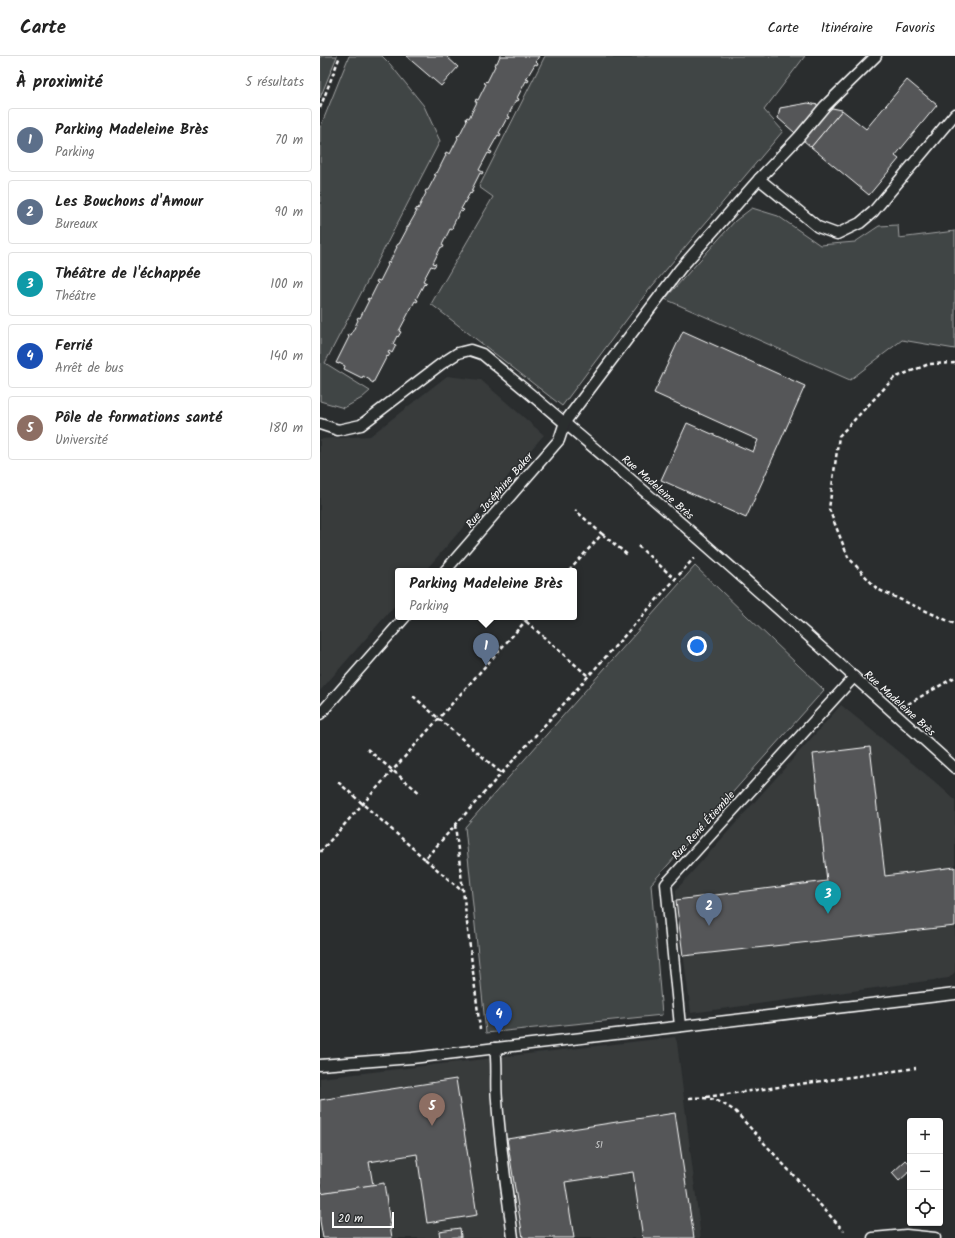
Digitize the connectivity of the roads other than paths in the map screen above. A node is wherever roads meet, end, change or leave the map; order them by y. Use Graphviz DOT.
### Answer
graph roads {
  1 [pos="876,56"];
  2 [pos="955,114"];
  3 [pos="759,179"];
  4 [pos="564,422"];
  5 [pos="320,424"];
  6 [pos="448,568"];
  7 [pos="402,620"];
  8 [pos="854,677"];
  9 [pos="320,714"];
  10 [pos="955,768"];
  11 [pos="955,994"];
  12 [pos="680,1026"];
  13 [pos="496,1048"];
  14 [pos="320,1065"];
  15 [pos="513,1238"];
  16 [pos="873,1238"];
  17 [pos="935,1238"];
  1 -- 3 [label="lane"];
  2 -- 3 [label="lane"];
  3 -- 4 [label="lane"];
  4 -- 5 [label="lane, Rue Madeleine Brès"];
  4 -- 6 [label="lane, Rue Joséphine Baker"];
  4 -- 8 [label="lane, Rue Madeleine Brès"];
  7 -- 9 [label="lane"];
  8 -- 10 [label="lane, Rue Madeleine Brès"];
  8 -- 12 [label="lane, Rue René Étiemble"];
  11 -- 12 [label="lane"];
  12 -- 13 [label="lane"];
  13 -- 14 [label="lane"];
  13 -- 15 [label="lane"];
  16 -- 17 [label="lane"];
}
